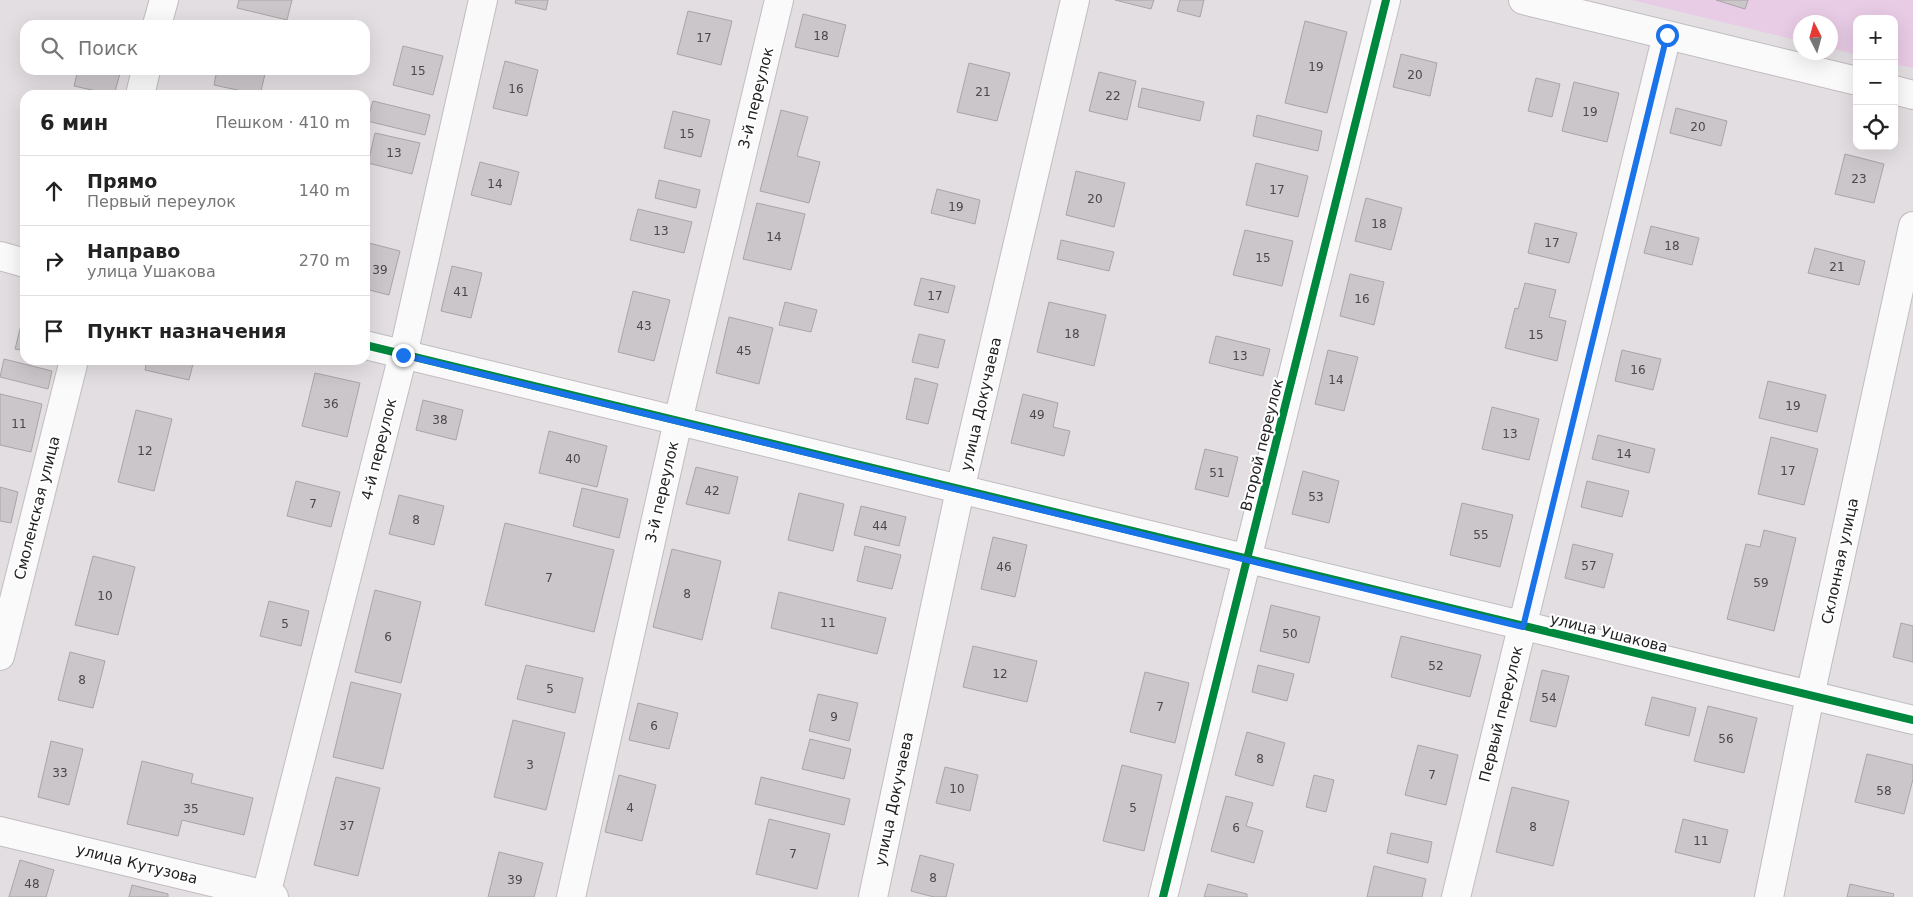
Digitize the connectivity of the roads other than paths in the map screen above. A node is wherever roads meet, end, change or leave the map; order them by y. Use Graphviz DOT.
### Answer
graph roads {
  1 [pos="164,0"];
  2 [pos="483,0"];
  3 [pos="780,0"];
  4 [pos="1075,0"];
  5 [pos="1386,0"];
  6 [pos="1523,0"];
  7 [pos="159,20"];
  8 [pos="1667,35"];
  9 [pos="145,75"];
  10 [pos="1853,80"];
  11 [pos="141,90"];
  12 [pos="1898,91"];
  13 [pos="1913,95"];
  14 [pos="1913,226"];
  15 [pos="0,256"];
  16 [pos="20,262"];
  17 [pos="370,347"];
  18 [pos="403,355"];
  19 [pos="73,365"];
  20 [pos="678,421"];
  21 [pos="960,490"];
  22 [pos="1248,560"];
  23 [pos="1523,627"];
  24 [pos="0,656"];
  25 [pos="1810,696"];
  26 [pos="1913,720"];
  27 [pos="0,831"];
  28 [pos="270,896"];
  29 [pos="571,897"];
  30 [pos="873,897"];
  31 [pos="1163,897"];
  32 [pos="1456,897"];
  33 [pos="1769,897"];
  1 -- 7 [label="street"];
  2 -- 18 [label="street, 4-й переулок"];
  3 -- 20 [label="street, 3-й переулок"];
  4 -- 21 [label="street, улица Докучаева"];
  5 -- 22 [label="street, Второй переулок"];
  6 -- 8 [label="street"];
  8 -- 10 [label="street"];
  8 -- 23 [label="street, Первый переулок"];
  9 -- 11 [label="street"];
  12 -- 13 [label="street"];
  14 -- 25 [label="street, Склонная улица"];
  15 -- 16 [label="street"];
  17 -- 18 [label="street, улица Ушакова"];
  18 -- 20 [label="street, улица Ушакова"];
  18 -- 28 [label="street, 4-й переулок"];
  19 -- 24 [label="street, Смоленская улица"];
  20 -- 21 [label="street, улица Ушакова"];
  20 -- 29 [label="street, 3-й переулок"];
  21 -- 22 [label="street, улица Ушакова"];
  21 -- 30 [label="street, улица Докучаева"];
  22 -- 23 [label="street, улица Ушакова"];
  22 -- 31 [label="street, Второй переулок"];
  23 -- 25 [label="street, улица Ушакова"];
  23 -- 32 [label="street, Первый переулок"];
  25 -- 26 [label="street, улица Ушакова"];
  25 -- 33 [label="street, Склонная улица"];
  27 -- 28 [label="street, улица Кутузова"];
}
